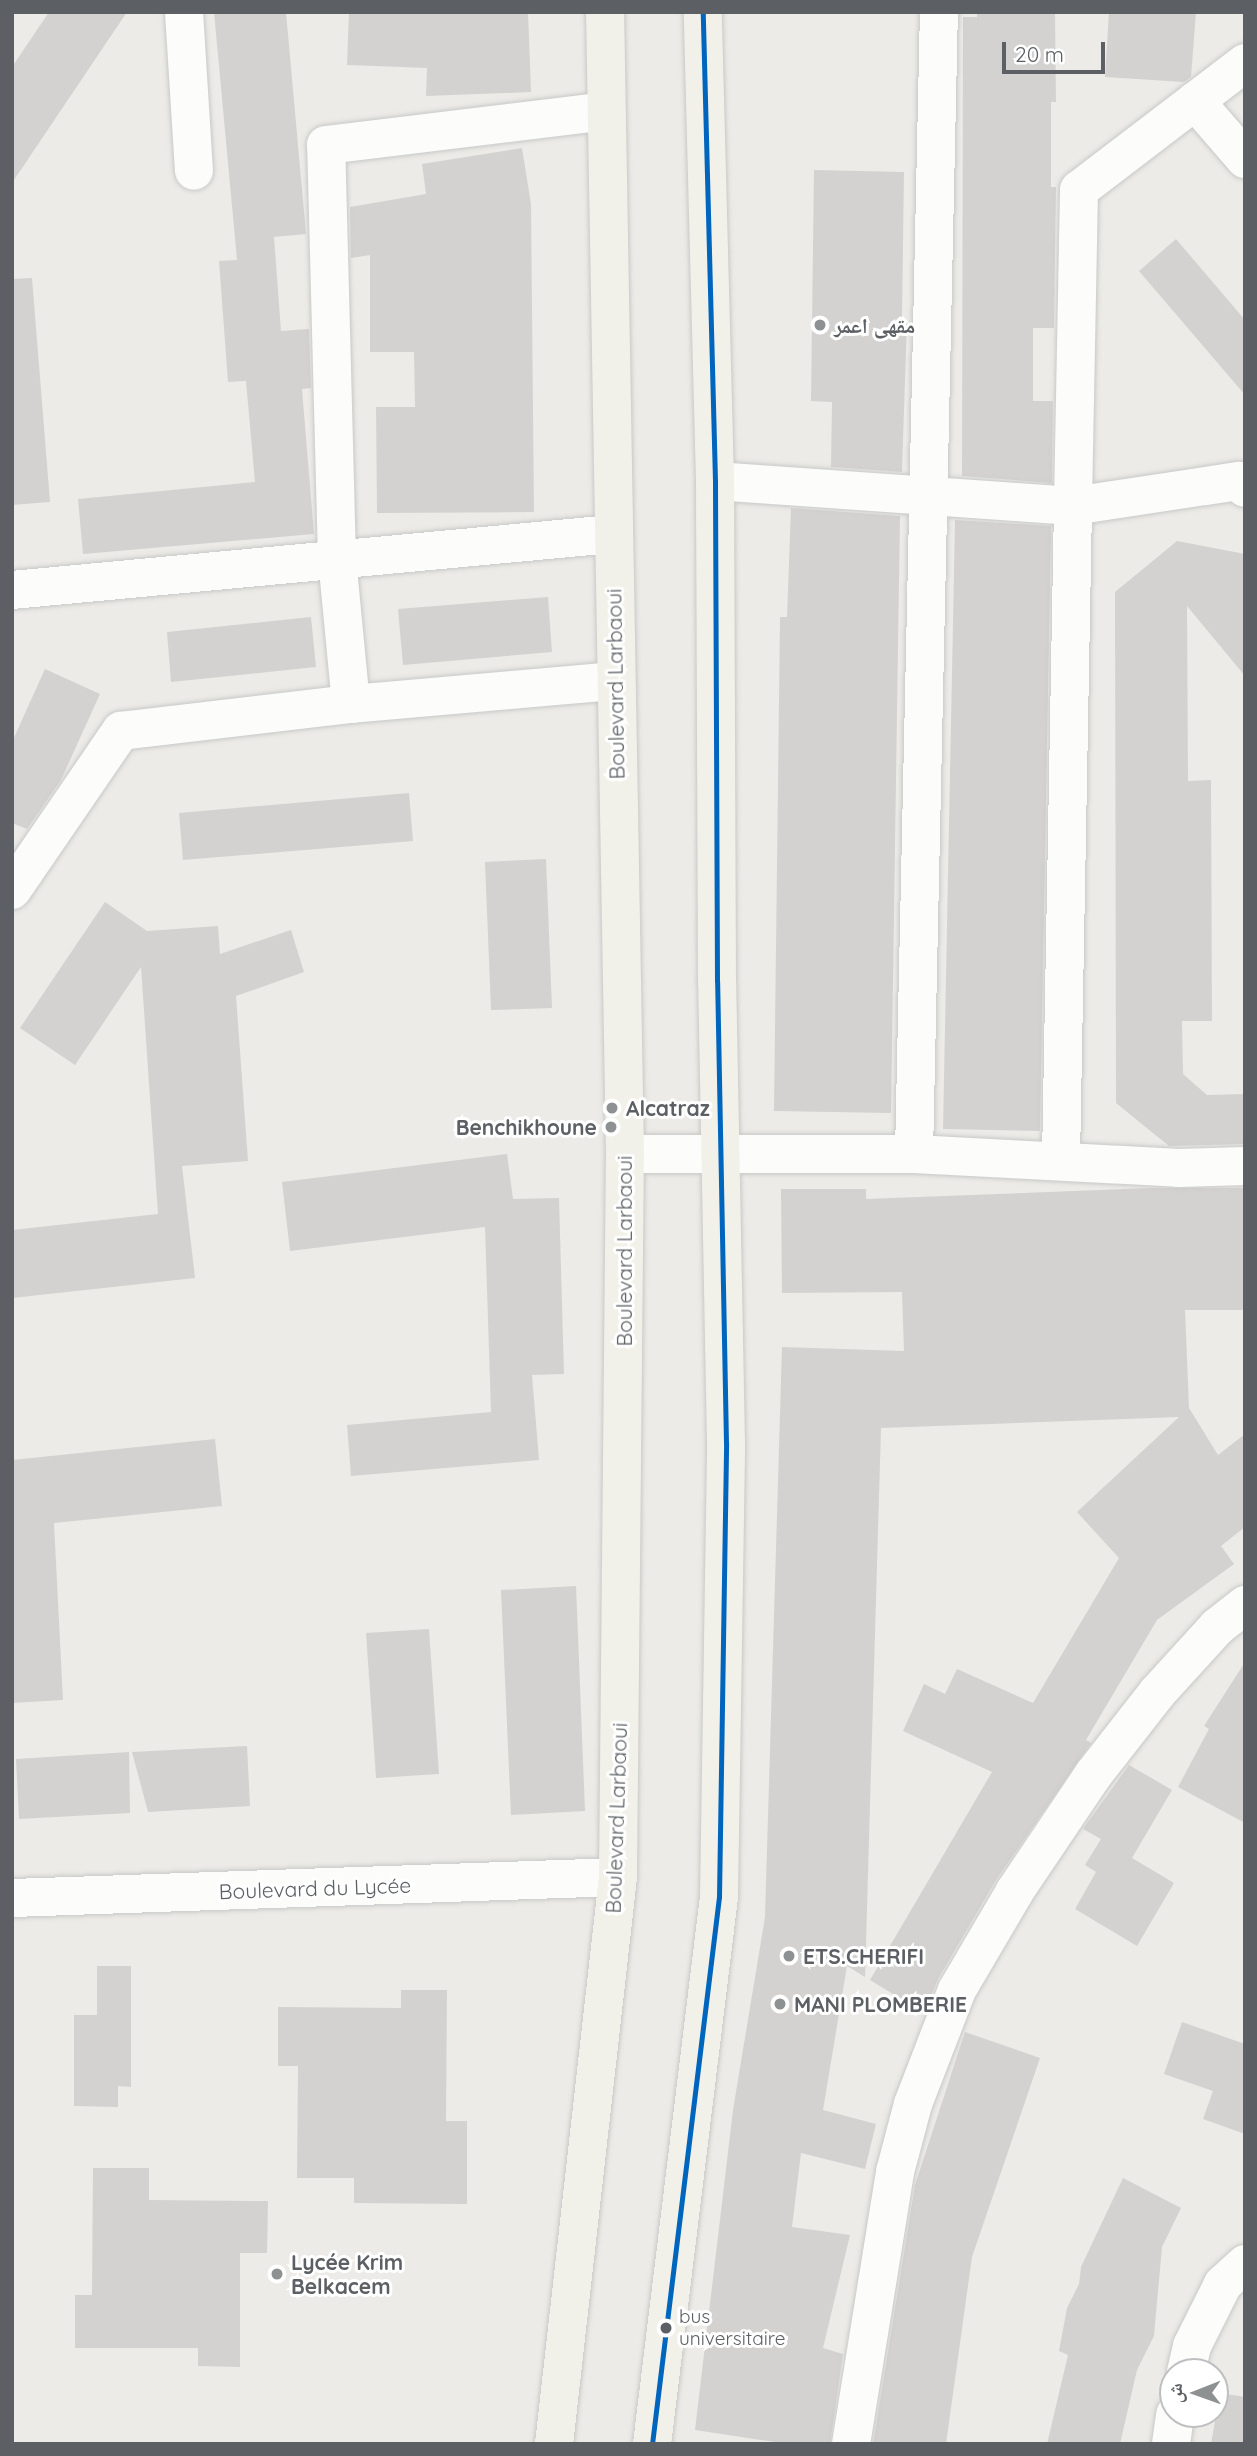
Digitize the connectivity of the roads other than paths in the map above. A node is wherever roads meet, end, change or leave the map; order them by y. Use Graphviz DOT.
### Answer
graph roads {
  1 [pos="184,12"];
  2 [pos="605,12"];
  3 [pos="703,12"];
  4 [pos="939,12"];
  5 [pos="1245,63"];
  6 [pos="1195,101"];
  7 [pos="606,111"];
  8 [pos="1245,159"];
  9 [pos="194,171"];
  10 [pos="715,481"];
  11 [pos="1245,488"];
  12 [pos="931,496"];
  13 [pos="1073,506"];
  14 [pos="612,534"];
  15 [pos="337,559"];
  16 [pos="12,590"];
  17 [pos="614,681"];
  18 [pos="351,704"];
  19 [pos="12,890"];
  20 [pos="723,1152"];
  21 [pos="625,1154"];
  22 [pos="914,1154"];
  23 [pos="1061,1159"];
  24 [pos="1245,1166"];
  25 [pos="1245,1605"];
  26 [pos="618,1877"];
  27 [pos="12,1898"];
  28 [pos="1245,2264"];
  29 [pos="1189,2358"];
  30 [pos="554,2444"];
  31 [pos="652,2444"];
  32 [pos="851,2444"];
  1 -- 9 [label="street"];
  2 -- 7 [label="main road, Boulevard Larbaoui"];
  3 -- 10 [label="main road"];
  4 -- 12 [label="street"];
  5 -- 6 [label="street"];
  6 -- 8 [label="street"];
  6 -- 13 [label="street"];
  7 -- 14 [label="main road, Boulevard Larbaoui"];
  7 -- 15 [label="street"];
  10 -- 12 [label="street"];
  10 -- 20 [label="main road"];
  11 -- 13 [label="street"];
  12 -- 13 [label="street"];
  12 -- 22 [label="street"];
  13 -- 23 [label="street"];
  14 -- 15 [label="street"];
  14 -- 17 [label="main road, Boulevard Larbaoui"];
  15 -- 16 [label="street"];
  15 -- 18 [label="street"];
  17 -- 18 [label="street"];
  17 -- 21 [label="main road, Boulevard Larbaoui"];
  18 -- 19 [label="street"];
  20 -- 21 [label="street"];
  20 -- 22 [label="street"];
  20 -- 31 [label="main road"];
  21 -- 26 [label="main road, Boulevard Larbaoui"];
  22 -- 23 [label="street"];
  23 -- 24 [label="street"];
  25 -- 32 [label="street"];
  26 -- 27 [label="street, Boulevard du Lycée"];
  26 -- 30 [label="main road, Boulevard Larbaoui"];
  28 -- 29 [label="street"];
}
